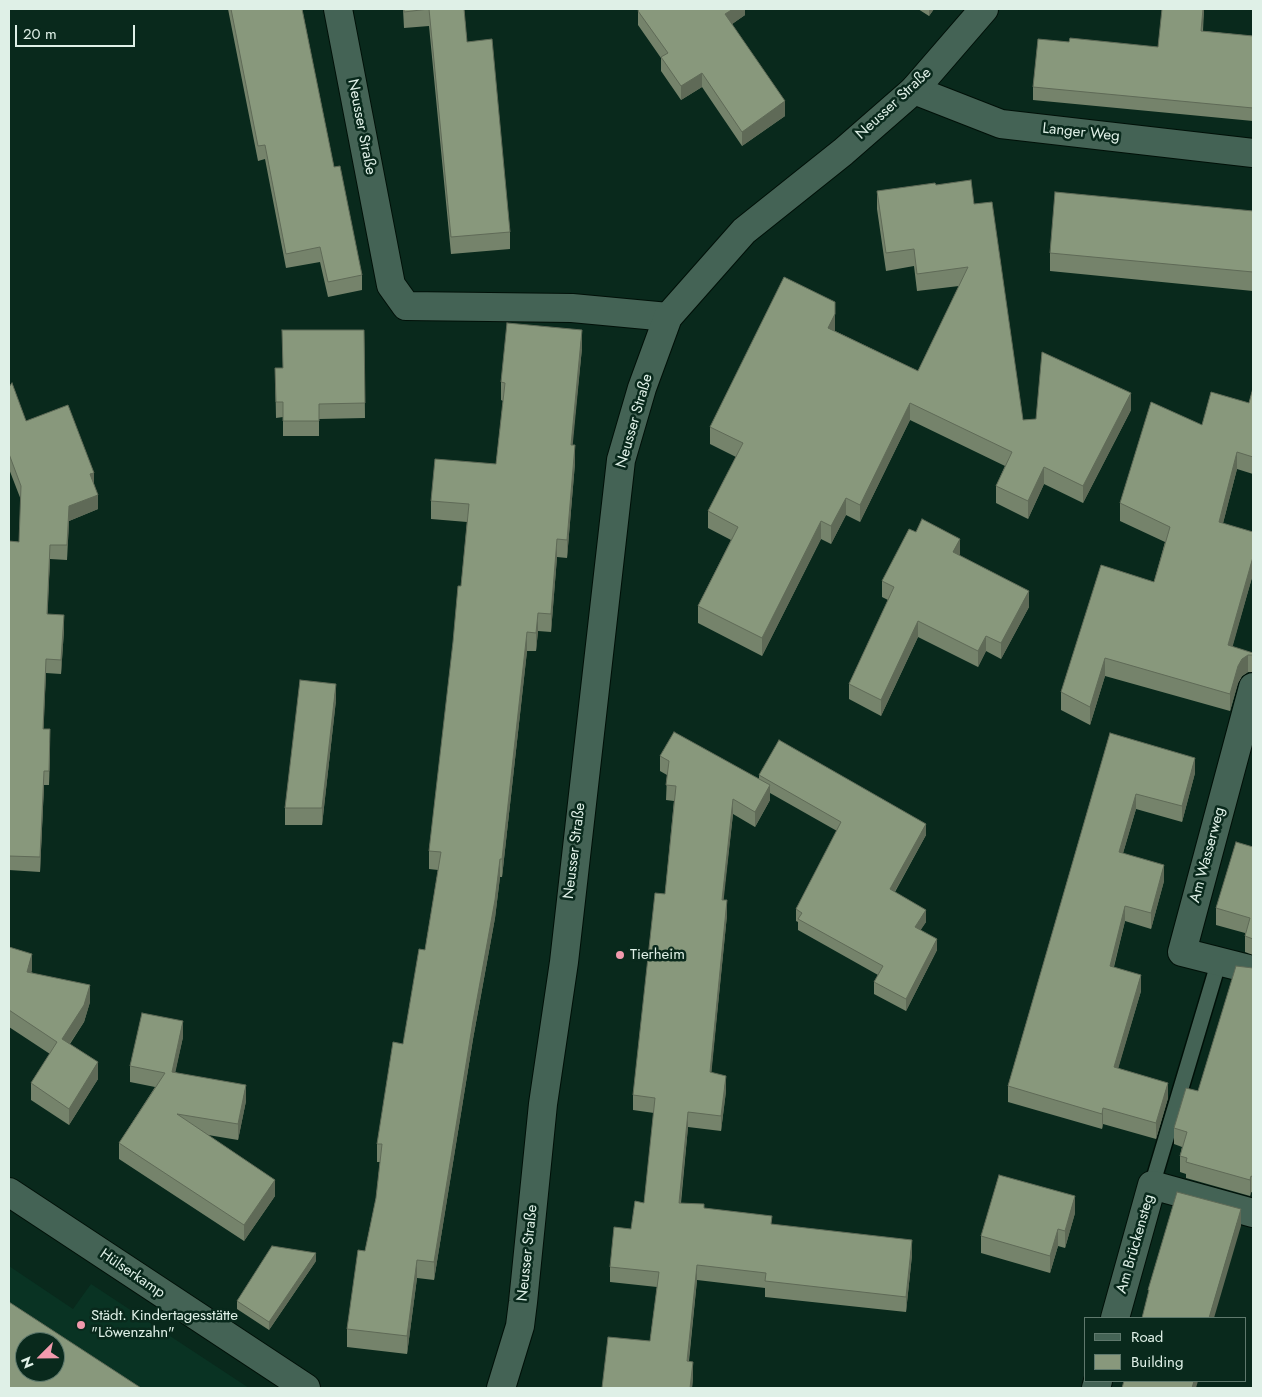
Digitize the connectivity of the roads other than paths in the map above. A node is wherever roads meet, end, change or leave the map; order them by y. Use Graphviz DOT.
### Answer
graph roads {
  1 [pos="338,9"];
  2 [pos="984,9"];
  3 [pos="914,90"];
  4 [pos="1253,153"];
  5 [pos="668,317"];
  6 [pos="1253,687"];
  7 [pos="1219,961"];
  8 [pos="1253,970"];
  9 [pos="1152,1185"];
  10 [pos="9,1192"];
  11 [pos="1253,1212"];
  12 [pos="1115,1317"];
  13 [pos="306,1388"];
  14 [pos="501,1388"];
  1 -- 5 [label="street, Neusser Straße"];
  2 -- 3 [label="street, Neusser Straße"];
  3 -- 4 [label="street, Langer Weg"];
  3 -- 5 [label="street, Neusser Straße"];
  5 -- 14 [label="street, Neusser Straße"];
  6 -- 7 [label="street, Am Wasserweg"];
  7 -- 8 [label="street, Am Wasserweg"];
  7 -- 9 [label="lane"];
  9 -- 11 [label="street, Am Brückensteg"];
  9 -- 12 [label="street, Am Brückensteg"];
  10 -- 13 [label="street, Hülserkamp"];
}
